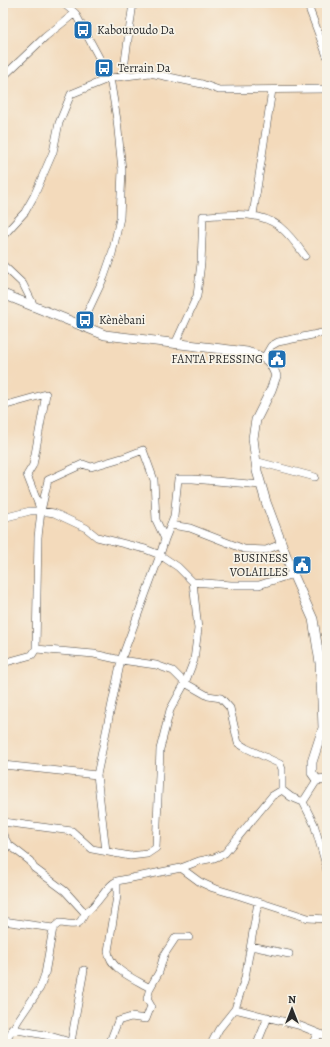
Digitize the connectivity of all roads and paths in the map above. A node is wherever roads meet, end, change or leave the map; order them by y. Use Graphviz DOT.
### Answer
graph roads {
  1 [pos="63,3"];
  2 [pos="133,3"];
  3 [pos="307,3"];
  4 [pos="75,13"];
  5 [pos="326,51"];
  6 [pos="6,74"];
  7 [pos="123,76"];
  8 [pos="110,78"];
  9 [pos="327,89"];
  10 [pos="272,90"];
  11 [pos="253,215"];
  12 [pos="3,236"];
  13 [pos="306,256"];
  14 [pos="3,265"];
  15 [pos="3,294"];
  16 [pos="34,306"];
  17 [pos="81,326"];
  18 [pos="327,332"];
  19 [pos="175,344"];
  20 [pos="264,358"];
  21 [pos="3,406"];
  22 [pos="255,461"];
  23 [pos="315,477"];
  24 [pos="261,485"];
  25 [pos="41,511"];
  26 [pos="3,518"];
  27 [pos="171,524"];
  28 [pos="165,539"];
  29 [pos="281,544"];
  30 [pos="160,555"];
  31 [pos="293,574"];
  32 [pos="193,582"];
  33 [pos="36,649"];
  34 [pos="121,660"];
  35 [pos="3,663"];
  36 [pos="185,683"];
  37 [pos="3,765"];
  38 [pos="97,775"];
  39 [pos="327,779"];
  40 [pos="317,780"];
  41 [pos="282,790"];
  42 [pos="303,802"];
  43 [pos="3,822"];
  44 [pos="3,835"];
  45 [pos="106,851"];
  46 [pos="181,868"];
  47 [pos="327,872"];
  48 [pos="117,881"];
  49 [pos="258,902"];
  50 [pos="85,913"];
  51 [pos="327,919"];
  52 [pos="3,921"];
  53 [pos="53,928"];
  54 [pos="189,937"];
  55 [pos="251,946"];
  56 [pos="289,954"];
  57 [pos="84,970"];
  58 [pos="150,988"];
  59 [pos="235,1009"];
  60 [pos="268,1018"];
  61 [pos="12,1029"];
  62 [pos="318,1033"];
  63 [pos="327,1037"];
  64 [pos="74,1043"];
  65 [pos="4,1044"];
  66 [pos="109,1044"];
  67 [pos="212,1044"];
  68 [pos="257,1044"];
  69 [pos="312,1044"];
  1 -- 4 [label="street"];
  2 -- 7 [label="street"];
  3 -- 5 [label="street"];
  4 -- 6 [label="street"];
  4 -- 8 [label="street"];
  7 -- 8 [label="street"];
  7 -- 10 [label="street"];
  8 -- 12 [label="street"];
  8 -- 17 [label="street"];
  9 -- 10 [label="street"];
  10 -- 11 [label="street"];
  11 -- 13 [label="street"];
  11 -- 19 [label="street"];
  14 -- 16 [label="street"];
  15 -- 16 [label="street"];
  16 -- 17 [label="street"];
  17 -- 19 [label="street"];
  18 -- 20 [label="street"];
  19 -- 20 [label="street"];
  20 -- 22 [label="street"];
  21 -- 25 [label="street"];
  22 -- 23 [label="street"];
  22 -- 24 [label="street"];
  24 -- 27 [label="street"];
  24 -- 29 [label="street"];
  25 -- 26 [label="street"];
  25 -- 28 [label="street"];
  25 -- 30 [label="street"];
  25 -- 33 [label="street"];
  27 -- 28 [label="street"];
  27 -- 29 [label="street"];
  28 -- 30 [label="street"];
  29 -- 31 [label="street"];
  30 -- 32 [label="street"];
  30 -- 34 [label="street"];
  31 -- 32 [label="street"];
  31 -- 40 [label="street"];
  32 -- 36 [label="street"];
  33 -- 34 [label="street"];
  33 -- 35 [label="street"];
  34 -- 36 [label="street"];
  34 -- 38 [label="street"];
  36 -- 41 [label="street"];
  36 -- 45 [label="street"];
  37 -- 38 [label="street"];
  38 -- 45 [label="street"];
  39 -- 40 [label="street"];
  40 -- 42 [label="street"];
  41 -- 42 [label="street"];
  41 -- 46 [label="street"];
  42 -- 47 [label="street"];
  43 -- 45 [label="street"];
  44 -- 50 [label="street"];
  46 -- 48 [label="street"];
  46 -- 49 [label="street"];
  48 -- 50 [label="street"];
  48 -- 58 [label="street"];
  49 -- 51 [label="street"];
  49 -- 55 [label="street"];
  50 -- 53 [label="street"];
  52 -- 53 [label="street"];
  53 -- 61 [label="street"];
  54 -- 58 [label="street"];
  55 -- 56 [label="street"];
  55 -- 59 [label="street"];
  57 -- 64 [label="street"];
  58 -- 66 [label="street"];
  59 -- 60 [label="street"];
  59 -- 67 [label="street"];
  60 -- 62 [label="street"];
  60 -- 68 [label="street"];
  61 -- 64 [label="street"];
  61 -- 65 [label="street"];
  62 -- 63 [label="street"];
  62 -- 69 [label="street"];
}
